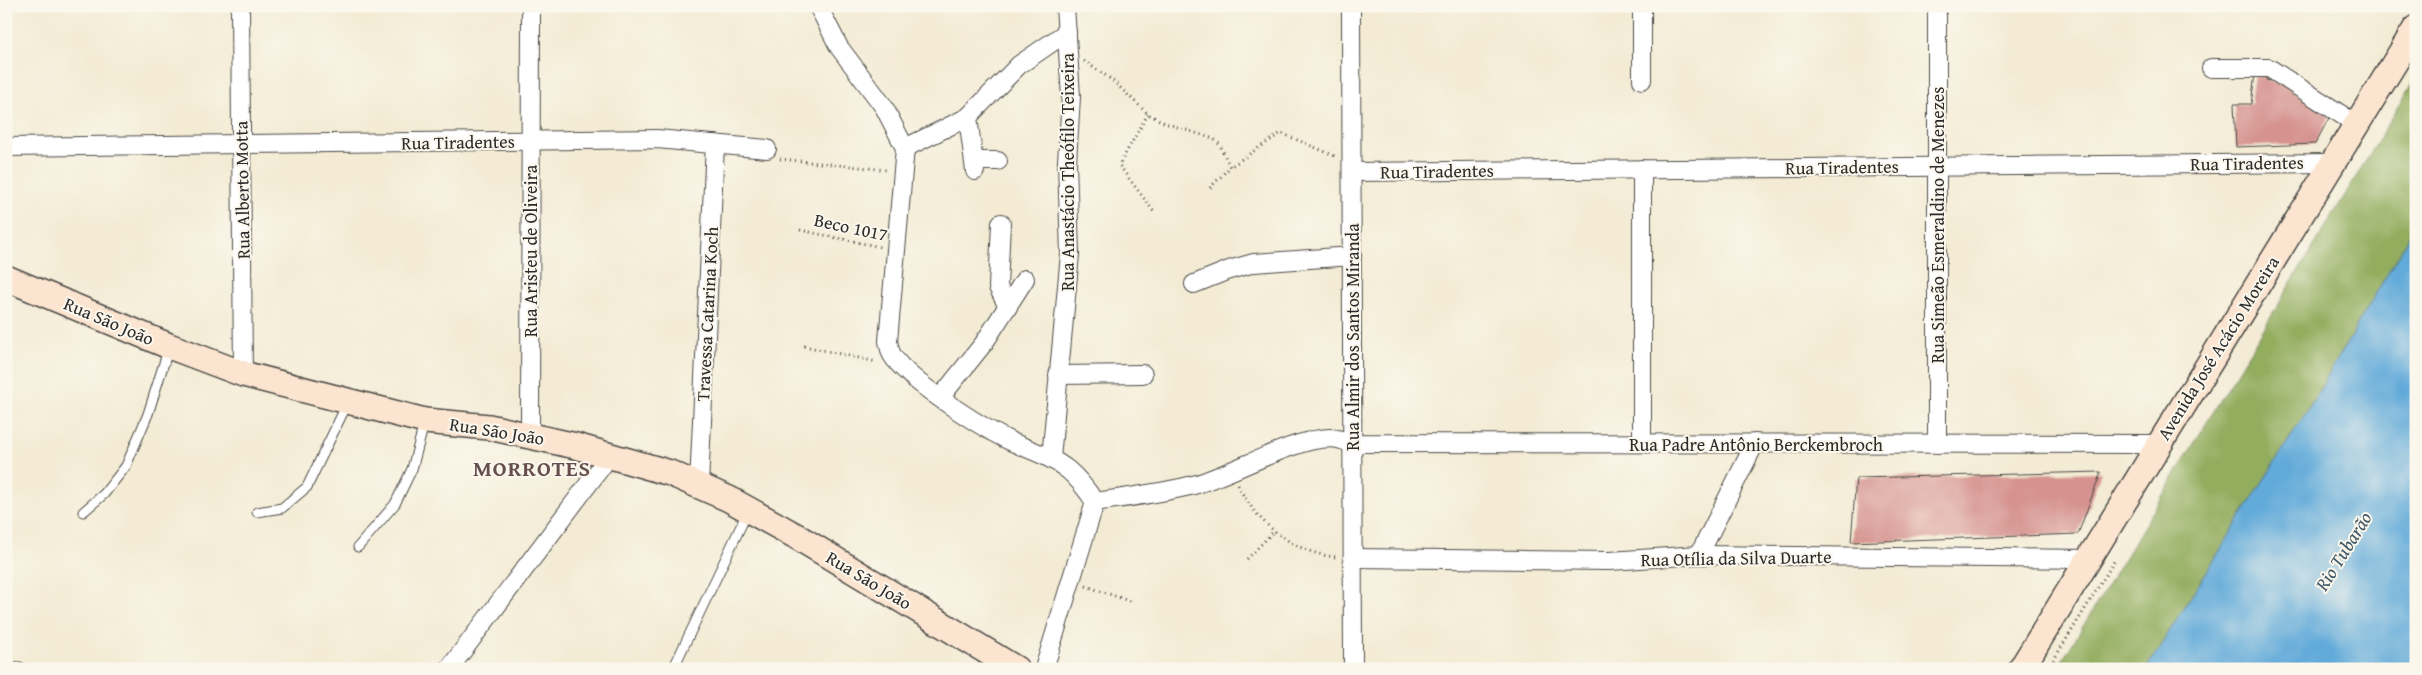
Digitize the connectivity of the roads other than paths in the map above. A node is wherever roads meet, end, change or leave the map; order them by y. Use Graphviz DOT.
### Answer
graph roads {
  1 [pos="240,6"];
  2 [pos="531,6"];
  3 [pos="818,6"];
  4 [pos="1065,6"];
  5 [pos="1351,6"];
  6 [pos="1642,6"];
  7 [pos="1937,6"];
  8 [pos="2416,28"];
  9 [pos="1067,32"];
  10 [pos="2211,68"];
  11 [pos="1642,80"];
  12 [pos="968,117"];
  13 [pos="2356,124"];
  14 [pos="531,141"];
  15 [pos="241,144"];
  16 [pos="715,144"];
  17 [pos="6,147"];
  18 [pos="767,148"];
  19 [pos="905,148"];
  20 [pos="998,161"];
  21 [pos="2332,163"];
  22 [pos="1937,166"];
  23 [pos="1352,168"];
  24 [pos="1642,169"];
  25 [pos="1001,223"];
  26 [pos="1352,256"];
  27 [pos="6,278"];
  28 [pos="1025,279"];
  29 [pos="1194,284"];
  30 [pos="1008,307"];
  31 [pos="169,346"];
  32 [pos="243,374"];
  33 [pos="1143,374"];
  34 [pos="1058,375"];
  35 [pos="940,398"];
  36 [pos="349,401"];
  37 [pos="425,421"];
  38 [pos="530,436"];
  39 [pos="1353,443"];
  40 [pos="1642,444"];
  41 [pos="1754,444"];
  42 [pos="1937,444"];
  43 [pos="2159,444"];
  44 [pos="611,454"];
  45 [pos="1050,458"];
  46 [pos="699,485"];
  47 [pos="1095,502"];
  48 [pos="748,510"];
  49 [pos="83,512"];
  50 [pos="257,512"];
  51 [pos="358,547"];
  52 [pos="1699,555"];
  53 [pos="1353,558"];
  54 [pos="2089,559"];
  55 [pos="1000,665"];
  56 [pos="6,666"];
  57 [pos="20,667"];
  58 [pos="449,669"];
  59 [pos="673,669"];
  60 [pos="1044,669"];
  61 [pos="1354,669"];
  62 [pos="2014,669"];
  63 [pos="2021,669"];
  1 -- 15 [label="street, Rua Alberto Motta"];
  2 -- 14 [label="street, Rua Aristeu de Oliveira"];
  3 -- 19 [label="street"];
  4 -- 9 [label="street, Rua Anastácio Theófilo Teixeira"];
  5 -- 23 [label="street, Rua Almir dos Santos Miranda"];
  6 -- 11 [label="street"];
  7 -- 22 [label="street, Rua Simeão Esmeraldino de Menezes"];
  8 -- 13 [label="main road, Avenida José Acácio Moreira"];
  9 -- 12 [label="street"];
  9 -- 34 [label="street, Rua Anastácio Theófilo Teixeira"];
  10 -- 13 [label="street"];
  12 -- 19 [label="street"];
  12 -- 20 [label="street"];
  13 -- 21 [label="main road, Avenida José Acácio Moreira"];
  14 -- 15 [label="street, Rua Tiradentes"];
  14 -- 16 [label="street, Rua Tiradentes"];
  14 -- 38 [label="street, Rua Aristeu de Oliveira"];
  15 -- 17 [label="street, Rua Tiradentes"];
  15 -- 32 [label="street, Rua Alberto Motta"];
  16 -- 18 [label="street, Rua Tiradentes"];
  16 -- 46 [label="street, Travessa Catarina Koch"];
  19 -- 35 [label="street"];
  21 -- 22 [label="street, Rua Tiradentes"];
  21 -- 43 [label="main road, Avenida José Acácio Moreira"];
  22 -- 24 [label="street, Rua Tiradentes"];
  22 -- 42 [label="street, Rua Simeão Esmeraldino de Menezes"];
  23 -- 24 [label="street, Rua Tiradentes"];
  23 -- 26 [label="street, Rua Almir dos Santos Miranda"];
  24 -- 40 [label="street"];
  25 -- 30 [label="street"];
  26 -- 29 [label="street"];
  26 -- 39 [label="street, Rua Almir dos Santos Miranda"];
  27 -- 31 [label="main road, Rua São João"];
  28 -- 30 [label="street"];
  30 -- 35 [label="street"];
  31 -- 32 [label="main road, Rua São João"];
  31 -- 49 [label="lane"];
  32 -- 36 [label="main road, Rua São João"];
  33 -- 34 [label="street"];
  34 -- 45 [label="street, Rua Anastácio Theófilo Teixeira"];
  35 -- 45 [label="street"];
  36 -- 37 [label="main road, Rua São João"];
  36 -- 50 [label="lane"];
  37 -- 38 [label="main road, Rua São João"];
  37 -- 51 [label="lane"];
  38 -- 44 [label="main road, Rua São João"];
  39 -- 40 [label="street, Rua Padre Antônio Berckembroch"];
  39 -- 47 [label="street, Rua Padre Antônio Berckembroch"];
  39 -- 53 [label="street, Rua Almir dos Santos Miranda"];
  40 -- 41 [label="street, Rua Padre Antônio Berckembroch"];
  41 -- 42 [label="street, Rua Padre Antônio Berckembroch"];
  41 -- 52 [label="street"];
  42 -- 43 [label="street, Rua Padre Antônio Berckembroch"];
  43 -- 54 [label="main road, Avenida José Acácio Moreira"];
  44 -- 46 [label="main road, Rua São João"];
  44 -- 58 [label="street"];
  45 -- 47 [label="street"];
  46 -- 48 [label="main road, Rua São João"];
  47 -- 60 [label="street"];
  48 -- 55 [label="main road, Rua São João"];
  48 -- 59 [label="lane"];
  52 -- 53 [label="street, Rua Otília da Silva Duarte"];
  52 -- 54 [label="street, Rua Otília da Silva Duarte"];
  53 -- 61 [label="street, Rua Almir dos Santos Miranda"];
  54 -- 63 [label="main road, Avenida José Acácio Moreira"];
  56 -- 57 [label="lane"];
  62 -- 63 [label="street"];
}
